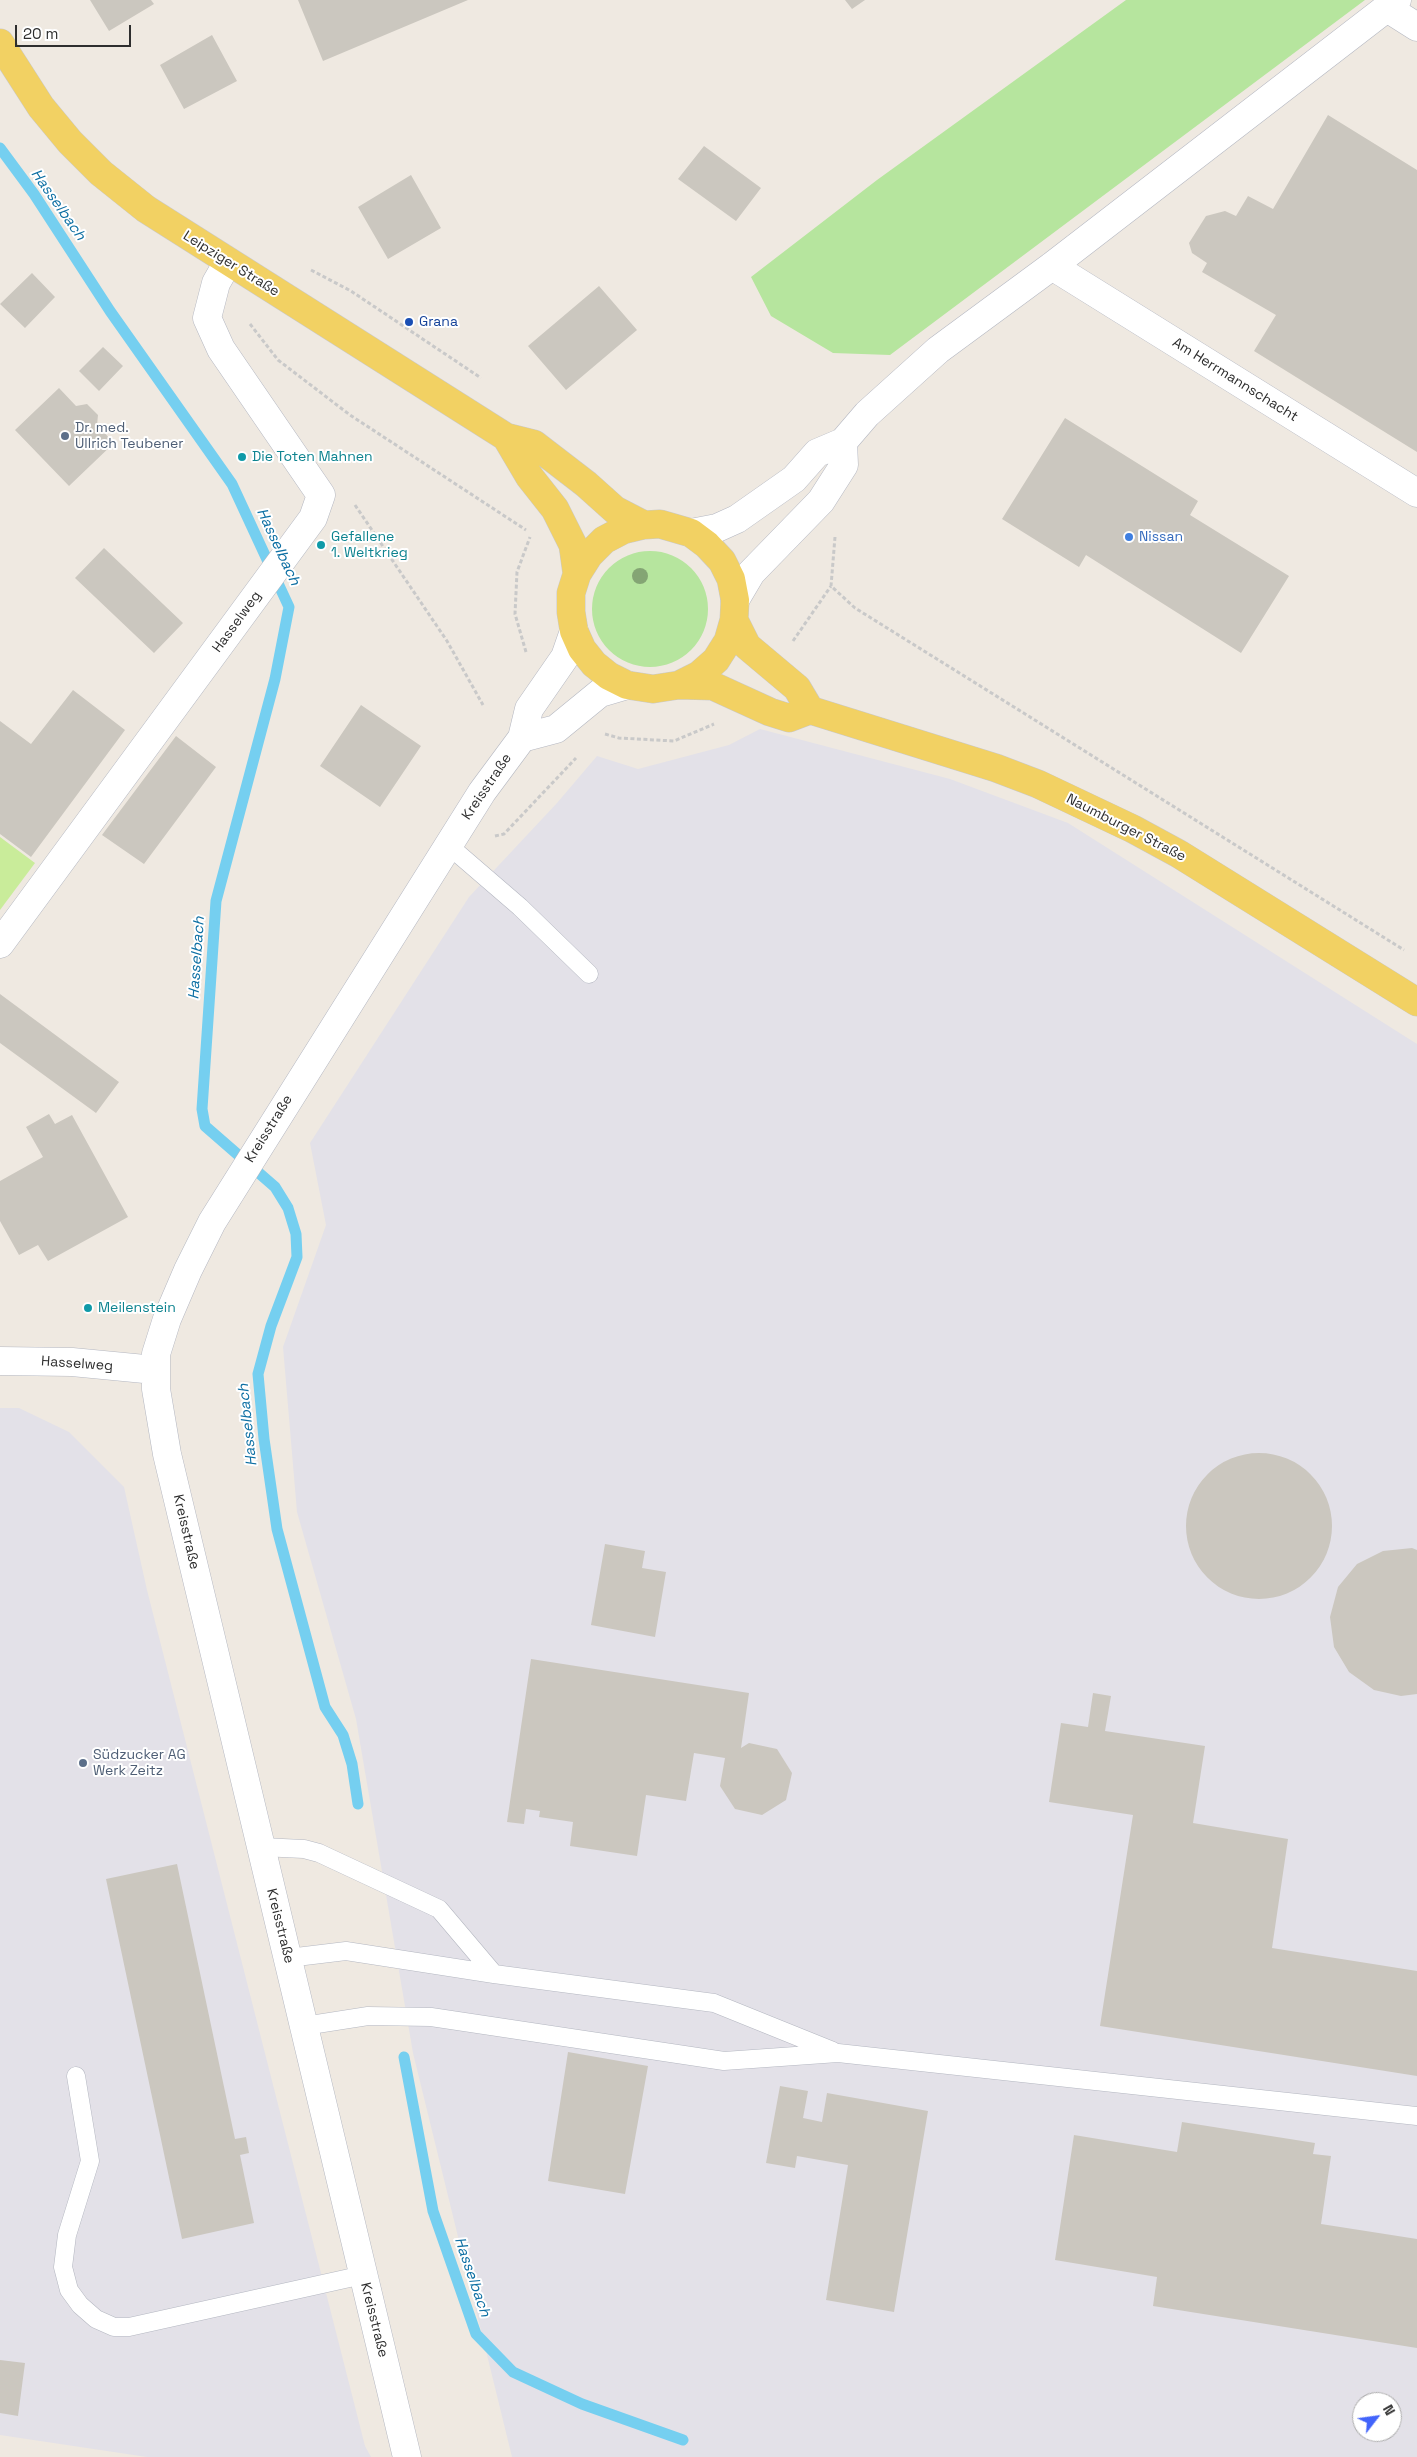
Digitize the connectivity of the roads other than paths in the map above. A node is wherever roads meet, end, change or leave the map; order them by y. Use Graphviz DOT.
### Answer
graph roads {
  1 [pos="1392,4"];
  2 [pos="1417,27"];
  3 [pos="0,43"];
  4 [pos="1052,266"];
  5 [pos="222,273"];
  6 [pos="506,437"];
  7 [pos="843,442"];
  8 [pos="1417,493"];
  9 [pos="644,525"];
  10 [pos="691,534"];
  11 [pos="577,574"];
  12 [pos="735,610"];
  13 [pos="574,631"];
  14 [pos="627,684"];
  15 [pos="679,685"];
  16 [pos="810,710"];
  17 [pos="522,738"];
  18 [pos="450,846"];
  19 [pos="0,944"];
  20 [pos="589,974"];
  21 [pos="1417,1002"];
  22 [pos="0,1362"];
  23 [pos="155,1370"];
  24 [pos="261,1847"];
  25 [pos="288,1958"];
  26 [pos="494,1974"];
  27 [pos="304,2026"];
  28 [pos="838,2053"];
  29 [pos="76,2076"];
  30 [pos="1417,2116"];
  31 [pos="363,2275"];
  32 [pos="407,2457"];
  1 -- 2 [label="street"];
  1 -- 4 [label="street"];
  3 -- 5 [label="main road, Leipziger Straße"];
  4 -- 7 [label="street"];
  4 -- 8 [label="street, Am Herrmannschacht"];
  5 -- 6 [label="main road, Leipziger Straße"];
  5 -- 19 [label="street, Hasselweg"];
  6 -- 9 [label="main road, Leipziger Straße"];
  6 -- 11 [label="main road, Leipziger Straße"];
  7 -- 10 [label="street"];
  7 -- 12 [label="street"];
  9 -- 10 [label="main road"];
  9 -- 11 [label="main road"];
  10 -- 12 [label="main road"];
  11 -- 13 [label="main road"];
  12 -- 15 [label="main road"];
  12 -- 16 [label="main road"];
  13 -- 14 [label="main road"];
  13 -- 17 [label="street, Kreisstraße"];
  14 -- 15 [label="main road"];
  14 -- 17 [label="street"];
  15 -- 16 [label="main road"];
  16 -- 21 [label="main road, Naumburger Straße"];
  17 -- 18 [label="street, Kreisstraße"];
  18 -- 20 [label="lane"];
  18 -- 23 [label="street, Kreisstraße"];
  22 -- 23 [label="street, Hasselweg"];
  23 -- 24 [label="street, Kreisstraße"];
  24 -- 25 [label="street, Kreisstraße"];
  24 -- 26 [label="lane"];
  25 -- 26 [label="lane"];
  25 -- 27 [label="street, Kreisstraße"];
  26 -- 28 [label="lane"];
  27 -- 28 [label="lane"];
  27 -- 31 [label="street, Kreisstraße"];
  28 -- 30 [label="lane"];
  29 -- 31 [label="lane"];
  31 -- 32 [label="street, Kreisstraße"];
}
